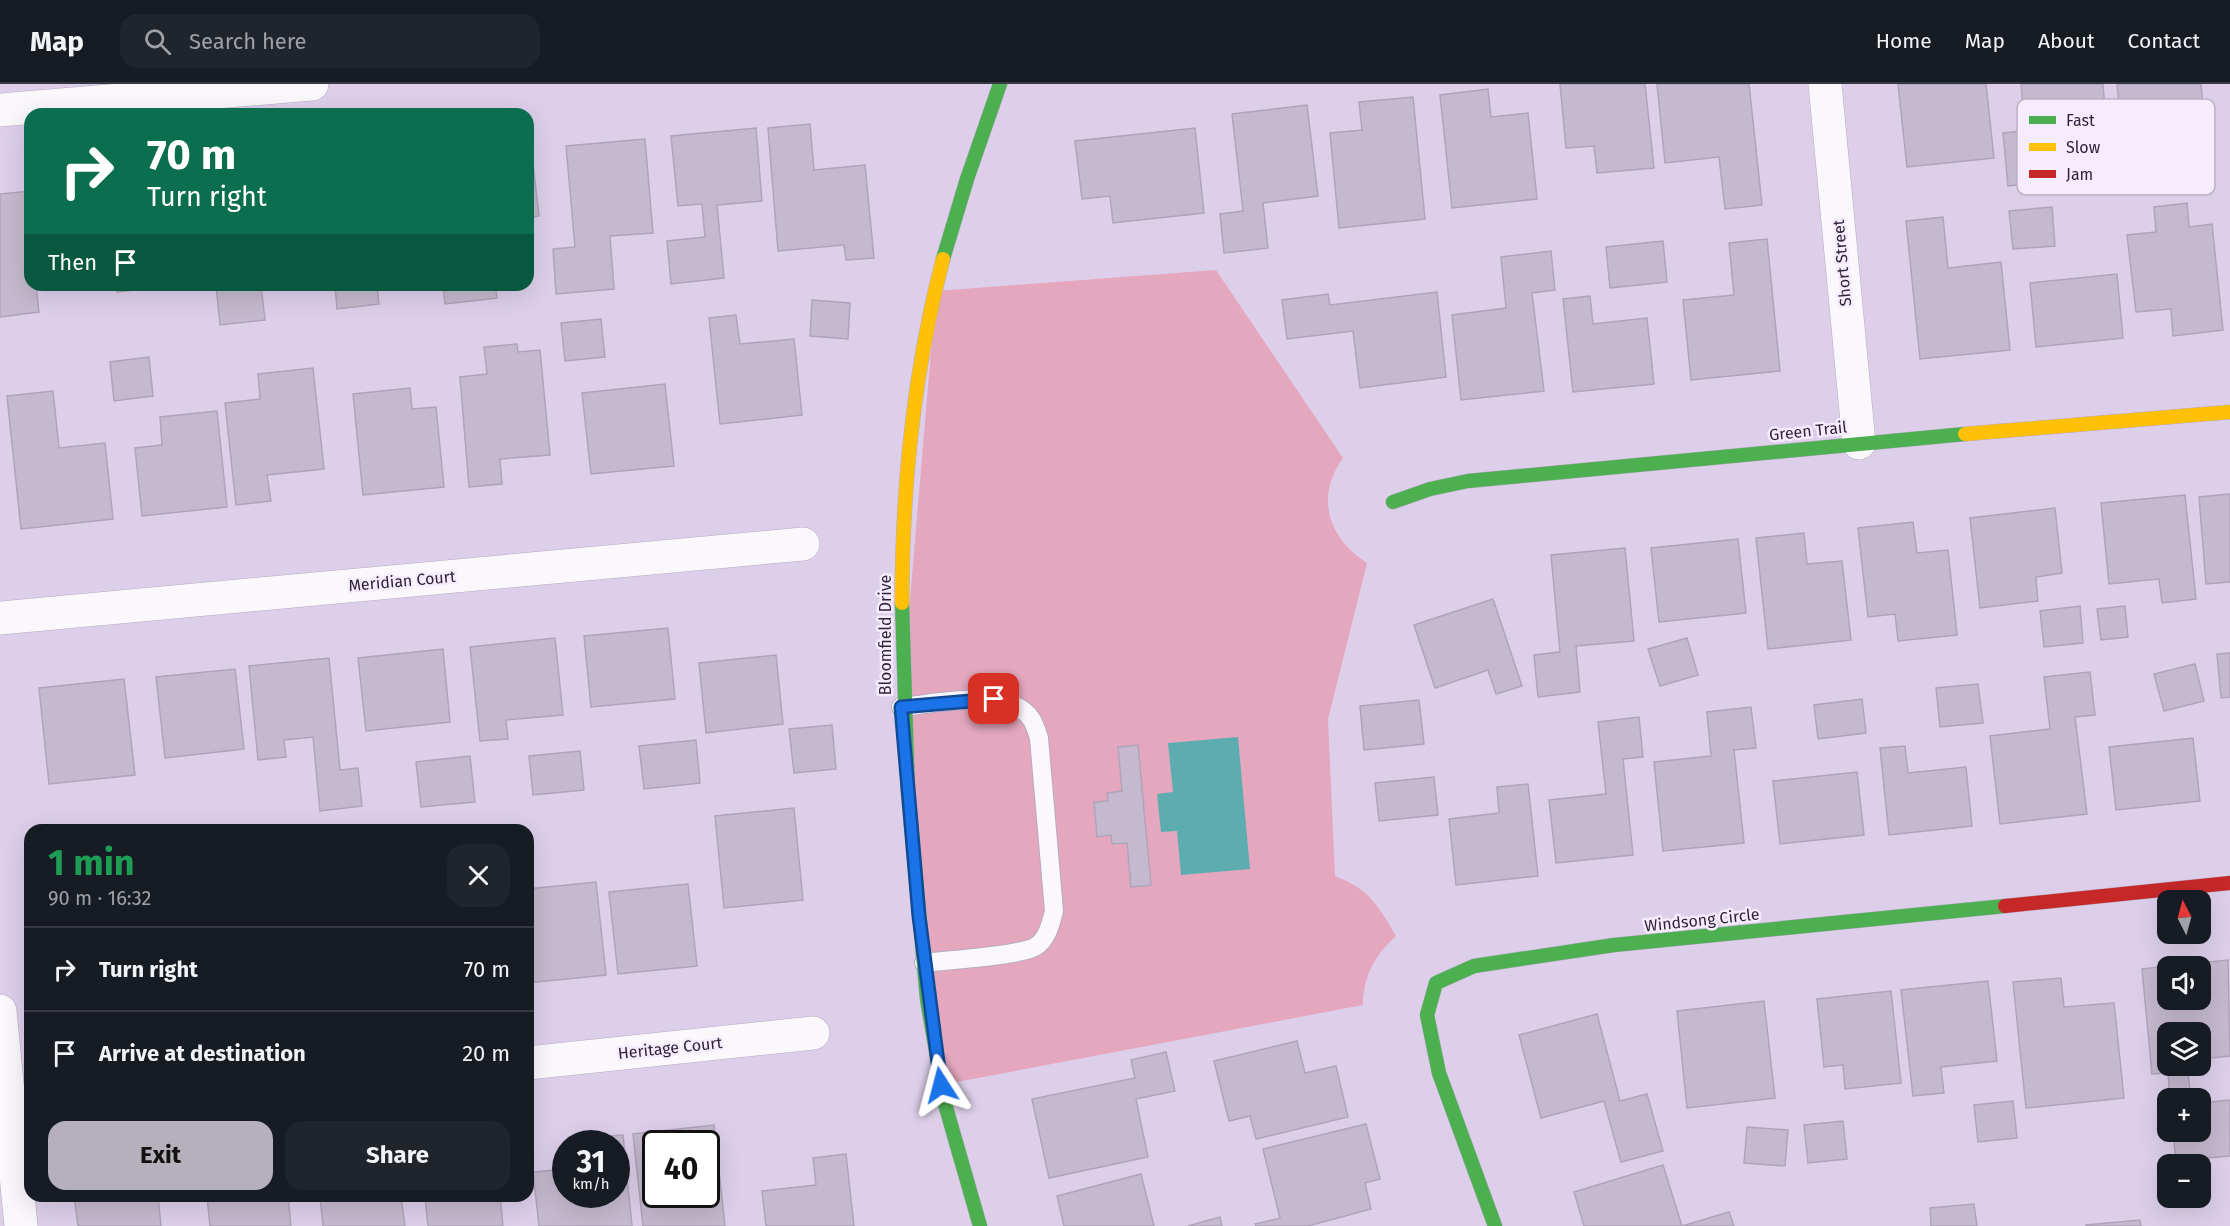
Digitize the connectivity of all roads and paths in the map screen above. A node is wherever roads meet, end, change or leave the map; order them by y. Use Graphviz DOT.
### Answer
graph roads {
  1 [pos="312,84"];
  2 [pos="1000,84"];
  3 [pos="1825,84"];
  4 [pos="0,110"];
  5 [pos="2230,412"];
  6 [pos="1859,443"];
  7 [pos="1393,502"];
  8 [pos="803,544"];
  9 [pos="0,618"];
  10 [pos="901,707"];
  11 [pos="2230,883"];
  12 [pos="924,963"];
  13 [pos="0,1011"];
  14 [pos="813,1034"];
  15 [pos="534,1062"];
  16 [pos="20,1117"];
  17 [pos="21,1226"];
  18 [pos="980,1226"];
  19 [pos="1495,1226"];
  1 -- 4 [label="street"];
  2 -- 10 [label="street, Bloomfield Drive"];
  3 -- 6 [label="street, Short Street"];
  5 -- 6 [label="street, Green Trail"];
  6 -- 7 [label="street, Green Trail"];
  8 -- 9 [label="street, Meridian Court"];
  10 -- 12 [label="street, Bloomfield Drive"];
  10 -- 12 [label="lane"];
  11 -- 19 [label="street, Windsong Circle"];
  12 -- 18 [label="street, Bloomfield Drive"];
  13 -- 16 [label="street"];
  14 -- 15 [label="street, Heritage Court"];
  16 -- 17 [label="street"];
}
